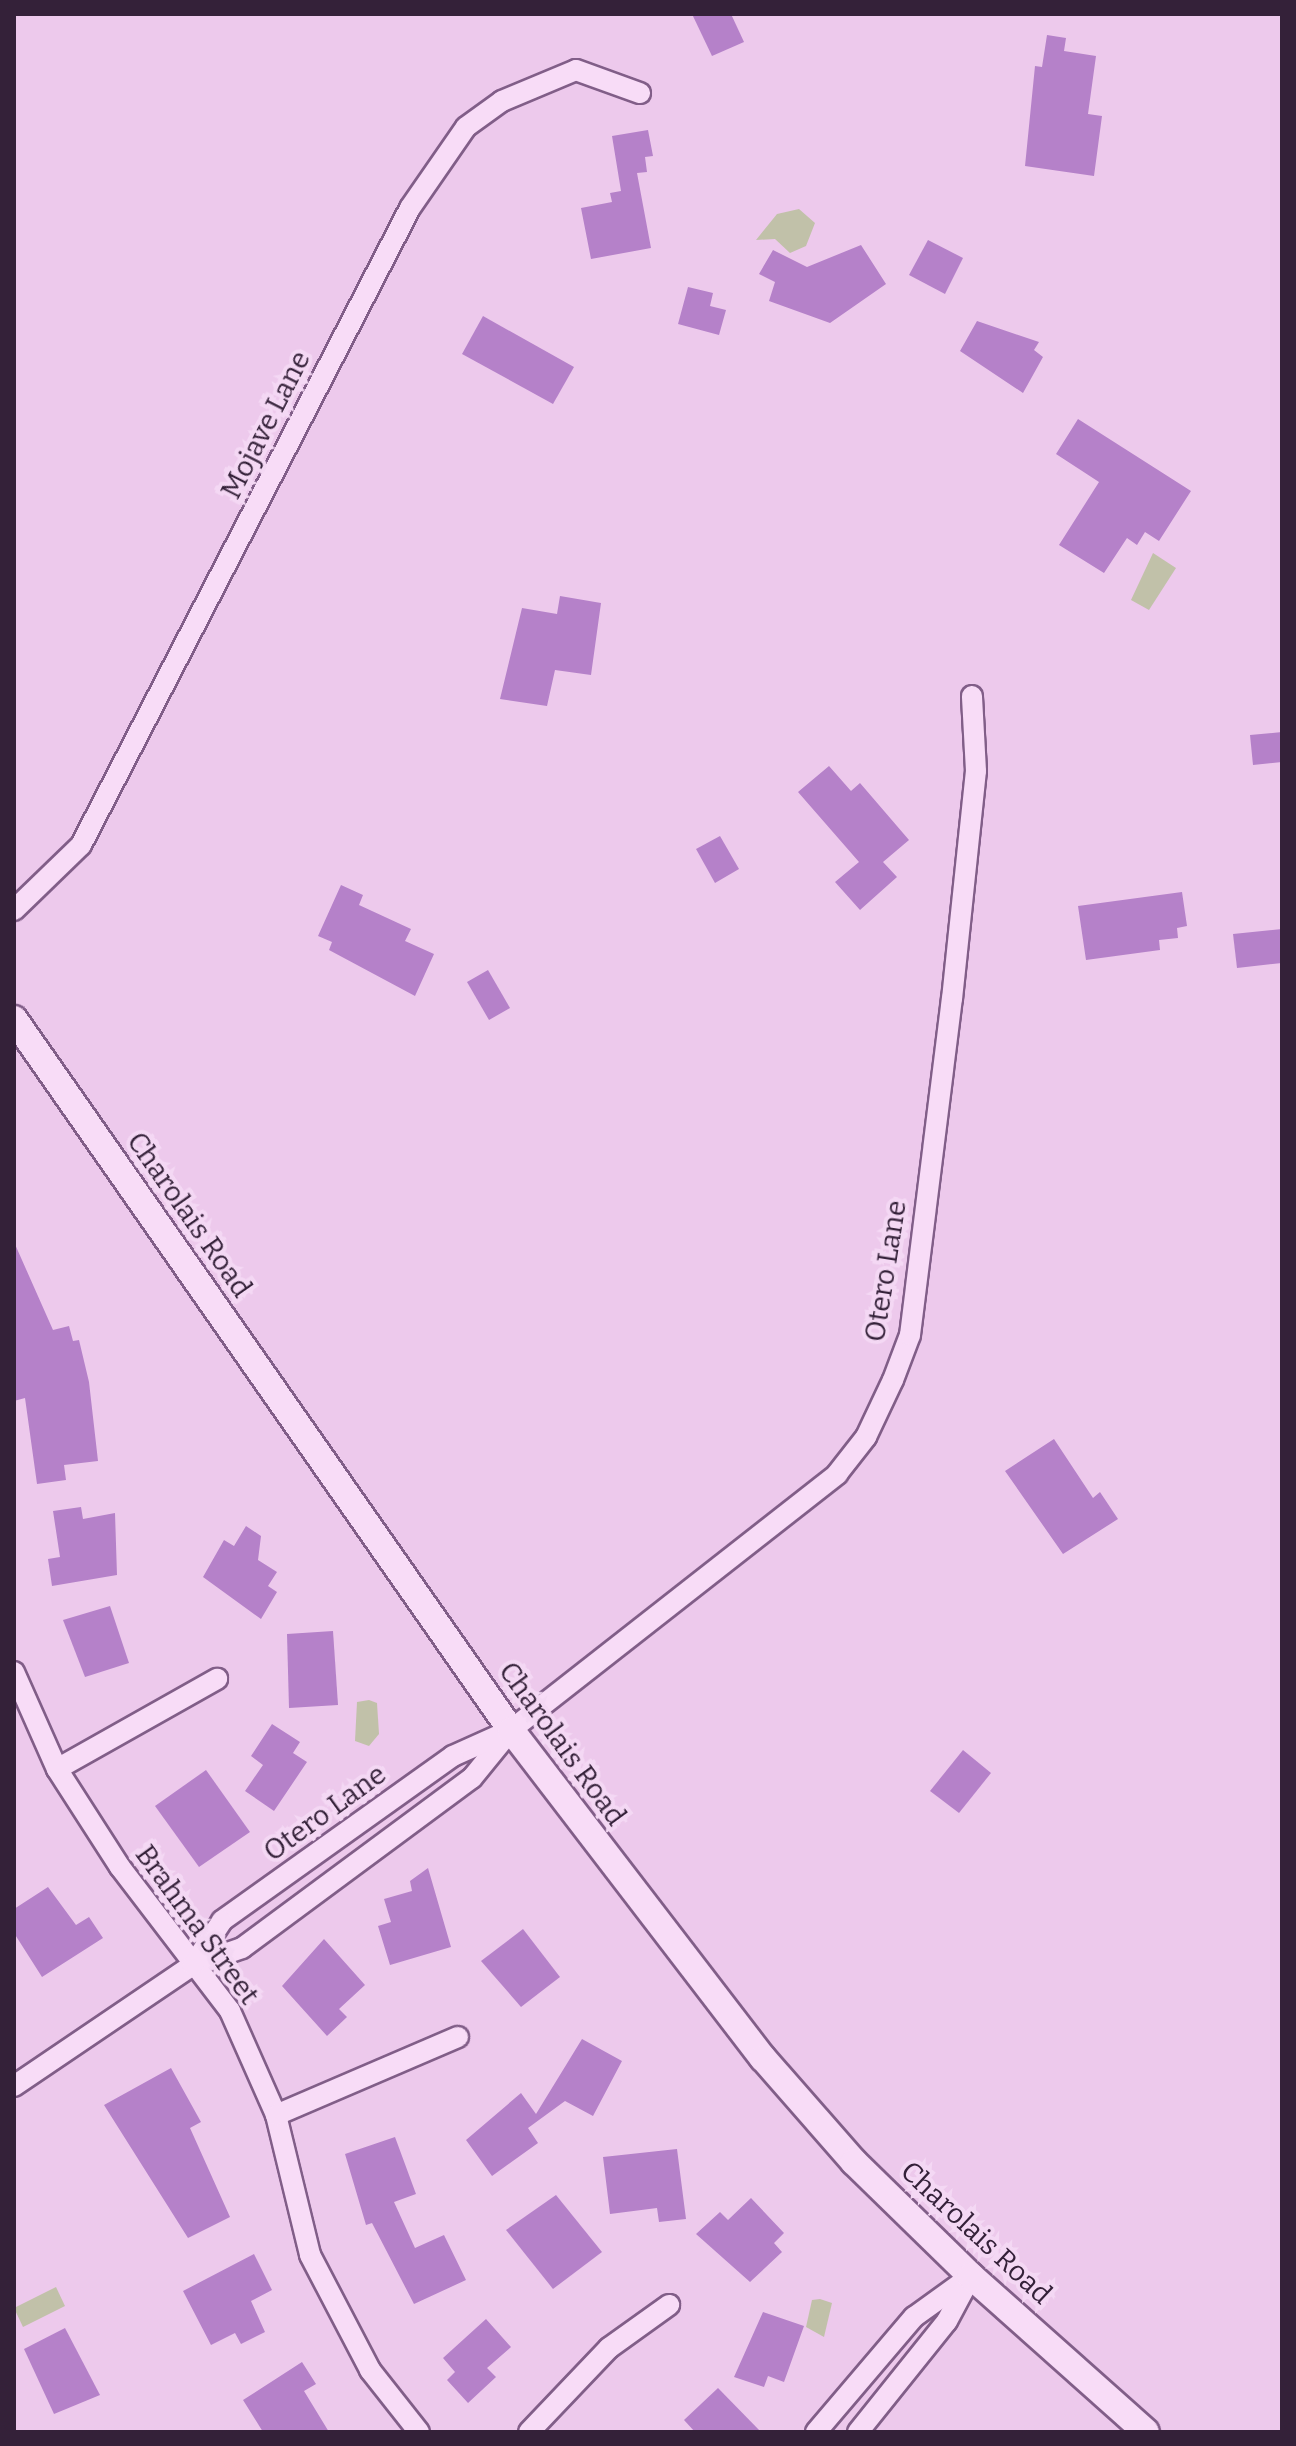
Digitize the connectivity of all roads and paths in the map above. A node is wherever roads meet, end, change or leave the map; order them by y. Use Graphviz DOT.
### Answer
graph roads {
  1 [pos="640,93"];
  2 [pos="972,696"];
  3 [pos="14,910"];
  4 [pos="14,1019"];
  5 [pos="14,1672"];
  6 [pos="217,1679"];
  7 [pos="511,1730"];
  8 [pos="57,1769"];
  9 [pos="193,1965"];
  10 [pos="458,2037"];
  11 [pos="14,2086"];
  12 [pos="276,2115"];
  13 [pos="971,2276"];
  14 [pos="669,2305"];
  15 [pos="419,2432"];
  16 [pos="529,2432"];
  17 [pos="816,2432"];
  18 [pos="858,2432"];
  19 [pos="1146,2432"];
  1 -- 3 [label="street, Mojave Lane"];
  2 -- 7 [label="street, Otero Lane"];
  4 -- 7 [label="street, Charolais Road"];
  5 -- 8 [label="street, Brahma Street"];
  6 -- 8 [label="street"];
  7 -- 9 [label="street, Otero Lane"];
  7 -- 9 [label="street, Otero Lane"];
  7 -- 13 [label="street, Charolais Road"];
  8 -- 9 [label="street, Brahma Street"];
  9 -- 11 [label="street, Otero Lane"];
  9 -- 12 [label="street, Brahma Street"];
  10 -- 12 [label="street"];
  12 -- 15 [label="street, Brahma Street"];
  13 -- 17 [label="street"];
  13 -- 18 [label="street"];
  13 -- 19 [label="street, Charolais Road"];
  14 -- 16 [label="street"];
}
